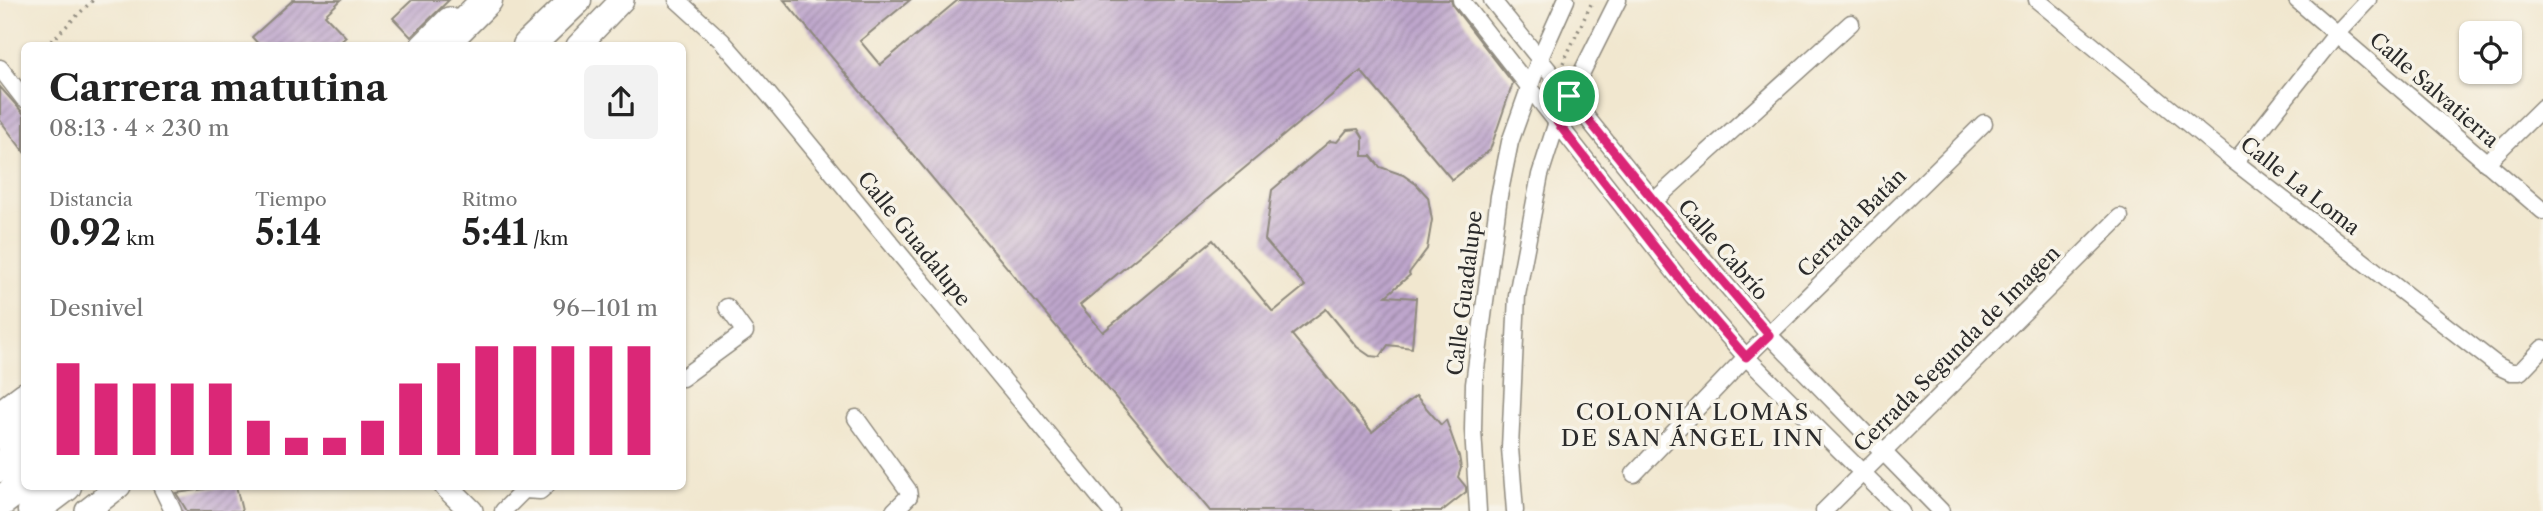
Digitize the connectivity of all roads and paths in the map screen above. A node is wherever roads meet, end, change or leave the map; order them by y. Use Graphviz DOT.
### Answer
graph roads {
  1 [pos="93,0"];
  2 [pos="469,0"];
  3 [pos="487,0"];
  4 [pos="510,0"];
  5 [pos="622,0"];
  6 [pos="677,0"];
  7 [pos="1461,0"];
  8 [pos="1492,0"];
  9 [pos="1566,0"];
  10 [pos="1593,0"];
  11 [pos="1618,0"];
  12 [pos="2037,0"];
  13 [pos="2297,0"];
  14 [pos="2368,0"];
  15 [pos="584,2"];
  16 [pos="1851,23"];
  17 [pos="2337,33"];
  18 [pos="50,42"];
  19 [pos="426,42"];
  20 [pos="446,42"];
  21 [pos="469,42"];
  22 [pos="533,42"];
  23 [pos="556,42"];
  24 [pos="582,42"];
  25 [pos="1540,58"];
  26 [pos="1562,65"];
  27 [pos="0,68"];
  28 [pos="1530,85"];
  29 [pos="21,95"];
  30 [pos="1569,96"];
  31 [pos="2543,107"];
  32 [pos="1557,122"];
  33 [pos="1984,123"];
  34 [pos="2235,162"];
  35 [pos="2486,163"];
  36 [pos="1654,201"];
  37 [pos="2543,211"];
  38 [pos="2120,217"];
  39 [pos="727,307"];
  40 [pos="1769,335"];
  41 [pos="2543,348"];
  42 [pos="1746,357"];
  43 [pos="686,375"];
  44 [pos="21,396"];
  45 [pos="0,412"];
  46 [pos="21,418"];
  47 [pos="856,418"];
  48 [pos="0,434"];
  49 [pos="21,451"];
  50 [pos="1882,453"];
  51 [pos="0,467"];
  52 [pos="1862,472"];
  53 [pos="1634,474"];
  54 [pos="21,486"];
  55 [pos="61,490"];
  56 [pos="114,490"];
  57 [pos="162,490"];
  58 [pos="438,490"];
  59 [pos="520,490"];
  60 [pos="457,498"];
  61 [pos="0,502"];
  62 [pos="33,511"];
  63 [pos="87,511"];
  64 [pos="173,511"];
  65 [pos="503,511"];
  66 [pos="894,511"];
  67 [pos="1111,511"];
  68 [pos="1478,511"];
  69 [pos="1515,511"];
  70 [pos="1824,511"];
  71 [pos="1901,511"];
  72 [pos="1941,511"];
  1 -- 18 [label="path"];
  2 -- 19 [label="main road"];
  3 -- 20 [label="highway"];
  4 -- 21 [label="highway"];
  5 -- 24 [label="main road"];
  6 -- 67 [label="street, Calle Guadalupe"];
  7 -- 28 [label="street"];
  8 -- 25 [label="street, Calle Cabrío"];
  9 -- 25 [label="street, Calle Guadalupe"];
  10 -- 26 [label="path"];
  11 -- 30 [label="street"];
  12 -- 34 [label="street, Calle La Loma"];
  13 -- 17 [label="street, Calle Salvatierra"];
  14 -- 17 [label="street"];
  15 -- 22 [label="highway"];
  15 -- 23 [label="highway"];
  16 -- 36 [label="street"];
  17 -- 34 [label="street"];
  17 -- 35 [label="street, Calle Salvatierra"];
  25 -- 28 [label="street, Calle Guadalupe"];
  25 -- 30 [label="street, Calle Cabrío"];
  27 -- 29 [label="street"];
  28 -- 32 [label="street"];
  28 -- 68 [label="street, Calle Guadalupe"];
  30 -- 32 [label="street"];
  30 -- 36 [label="street, Calle Cabrío"];
  31 -- 35 [label="street"];
  32 -- 42 [label="street"];
  32 -- 69 [label="street"];
  33 -- 40 [label="street, Cerrada Batán"];
  34 -- 41 [label="street, Calle La Loma"];
  35 -- 37 [label="street, Calle Salvatierra"];
  36 -- 40 [label="street, Calle Cabrío"];
  38 -- 50 [label="street, Cerrada Segunda de Imagen"];
  39 -- 43 [label="street"];
  40 -- 42 [label="street, Cerrada Batán"];
  40 -- 50 [label="street, Calle Cabrío"];
  42 -- 52 [label="street"];
  42 -- 53 [label="street, Cerrada Batán"];
  44 -- 45 [label="main road"];
  46 -- 48 [label="highway"];
  47 -- 66 [label="street"];
  49 -- 51 [label="highway"];
  50 -- 52 [label="street, Cerrada Segunda de Imagen"];
  50 -- 72 [label="street, Calle Cabrío"];
  52 -- 70 [label="street, Cerrada Segunda de Imagen"];
  52 -- 71 [label="street"];
  54 -- 61 [label="highway"];
  55 -- 62 [label="highway"];
  56 -- 63 [label="main road"];
  57 -- 64 [label="street"];
  58 -- 60 [label="main road"];
  59 -- 65 [label="street"];
}
